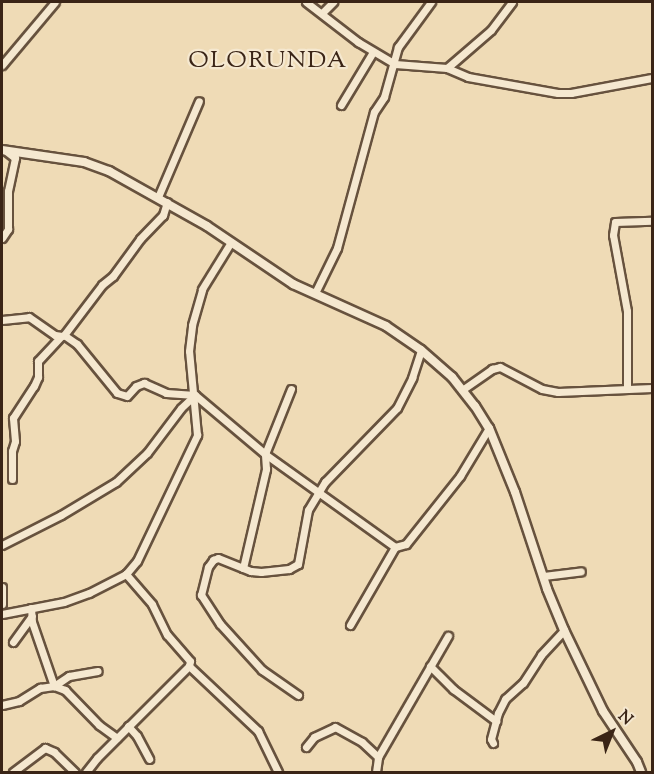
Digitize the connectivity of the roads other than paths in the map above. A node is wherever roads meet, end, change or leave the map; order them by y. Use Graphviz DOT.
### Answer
graph roads {
  1 [pos="55,2"];
  2 [pos="306,2"];
  3 [pos="333,2"];
  4 [pos="431,2"];
  5 [pos="512,2"];
  6 [pos="322,13"];
  7 [pos="373,52"];
  8 [pos="395,64"];
  9 [pos="2,65"];
  10 [pos="447,68"];
  11 [pos="652,78"];
  12 [pos="199,101"];
  13 [pos="341,105"];
  14 [pos="4,150"];
  15 [pos="158,197"];
  16 [pos="167,202"];
  17 [pos="652,220"];
  18 [pos="2,238"];
  19 [pos="231,242"];
  20 [pos="315,293"];
  21 [pos="2,320"];
  22 [pos="62,336"];
  23 [pos="421,350"];
  24 [pos="652,388"];
  25 [pos="291,389"];
  26 [pos="627,389"];
  27 [pos="462,390"];
  28 [pos="195,395"];
  29 [pos="489,428"];
  30 [pos="265,454"];
  31 [pos="12,479"];
  32 [pos="320,492"];
  33 [pos="2,545"];
  34 [pos="395,546"];
  35 [pos="243,568"];
  36 [pos="581,571"];
  37 [pos="126,573"];
  38 [pos="543,576"];
  39 [pos="2,586"];
  40 [pos="2,604"];
  41 [pos="31,612"];
  42 [pos="2,614"];
  43 [pos="350,625"];
  44 [pos="564,630"];
  45 [pos="448,636"];
  46 [pos="13,642"];
  47 [pos="189,666"];
  48 [pos="430,666"];
  49 [pos="98,671"];
  50 [pos="54,686"];
  51 [pos="298,695"];
  52 [pos="2,705"];
  53 [pos="496,722"];
  54 [pos="128,726"];
  55 [pos="117,738"];
  56 [pos="493,743"];
  57 [pos="306,747"];
  58 [pos="378,757"];
  59 [pos="149,759"];
  60 [pos="13,772"];
  61 [pos="75,772"];
  62 [pos="86,772"];
  63 [pos="278,772"];
  64 [pos="376,772"];
  65 [pos="641,772"];
  1 -- 9 [label="street"];
  2 -- 6 [label="street"];
  3 -- 6 [label="street"];
  4 -- 8 [label="street"];
  5 -- 10 [label="street"];
  6 -- 7 [label="street"];
  7 -- 8 [label="street"];
  7 -- 13 [label="street"];
  8 -- 10 [label="street"];
  8 -- 20 [label="street"];
  10 -- 11 [label="street"];
  12 -- 15 [label="street"];
  14 -- 15 [label="street"];
  14 -- 18 [label="street"];
  15 -- 16 [label="street"];
  16 -- 19 [label="street"];
  16 -- 22 [label="street"];
  17 -- 26 [label="street"];
  19 -- 20 [label="street"];
  19 -- 28 [label="street"];
  20 -- 23 [label="street"];
  21 -- 22 [label="street"];
  22 -- 28 [label="street"];
  22 -- 31 [label="street"];
  23 -- 27 [label="street"];
  23 -- 32 [label="street"];
  24 -- 26 [label="street"];
  25 -- 30 [label="street"];
  26 -- 27 [label="street"];
  27 -- 29 [label="street"];
  28 -- 30 [label="street"];
  28 -- 33 [label="street"];
  28 -- 37 [label="street"];
  29 -- 34 [label="street"];
  29 -- 38 [label="street"];
  30 -- 32 [label="street"];
  30 -- 35 [label="street"];
  32 -- 34 [label="street"];
  32 -- 35 [label="street"];
  34 -- 43 [label="street"];
  35 -- 51 [label="street"];
  36 -- 38 [label="street"];
  37 -- 41 [label="street"];
  37 -- 47 [label="street"];
  38 -- 44 [label="street"];
  39 -- 40 [label="street"];
  41 -- 42 [label="street"];
  41 -- 46 [label="street"];
  41 -- 50 [label="street"];
  44 -- 53 [label="street"];
  44 -- 65 [label="street"];
  45 -- 48 [label="street"];
  47 -- 54 [label="street"];
  47 -- 63 [label="street"];
  48 -- 53 [label="street"];
  48 -- 58 [label="street"];
  49 -- 50 [label="street"];
  50 -- 52 [label="street"];
  50 -- 55 [label="street"];
  53 -- 56 [label="street"];
  54 -- 55 [label="street"];
  54 -- 59 [label="street"];
  55 -- 62 [label="street"];
  57 -- 58 [label="street"];
  58 -- 64 [label="street"];
  60 -- 61 [label="street"];
}
